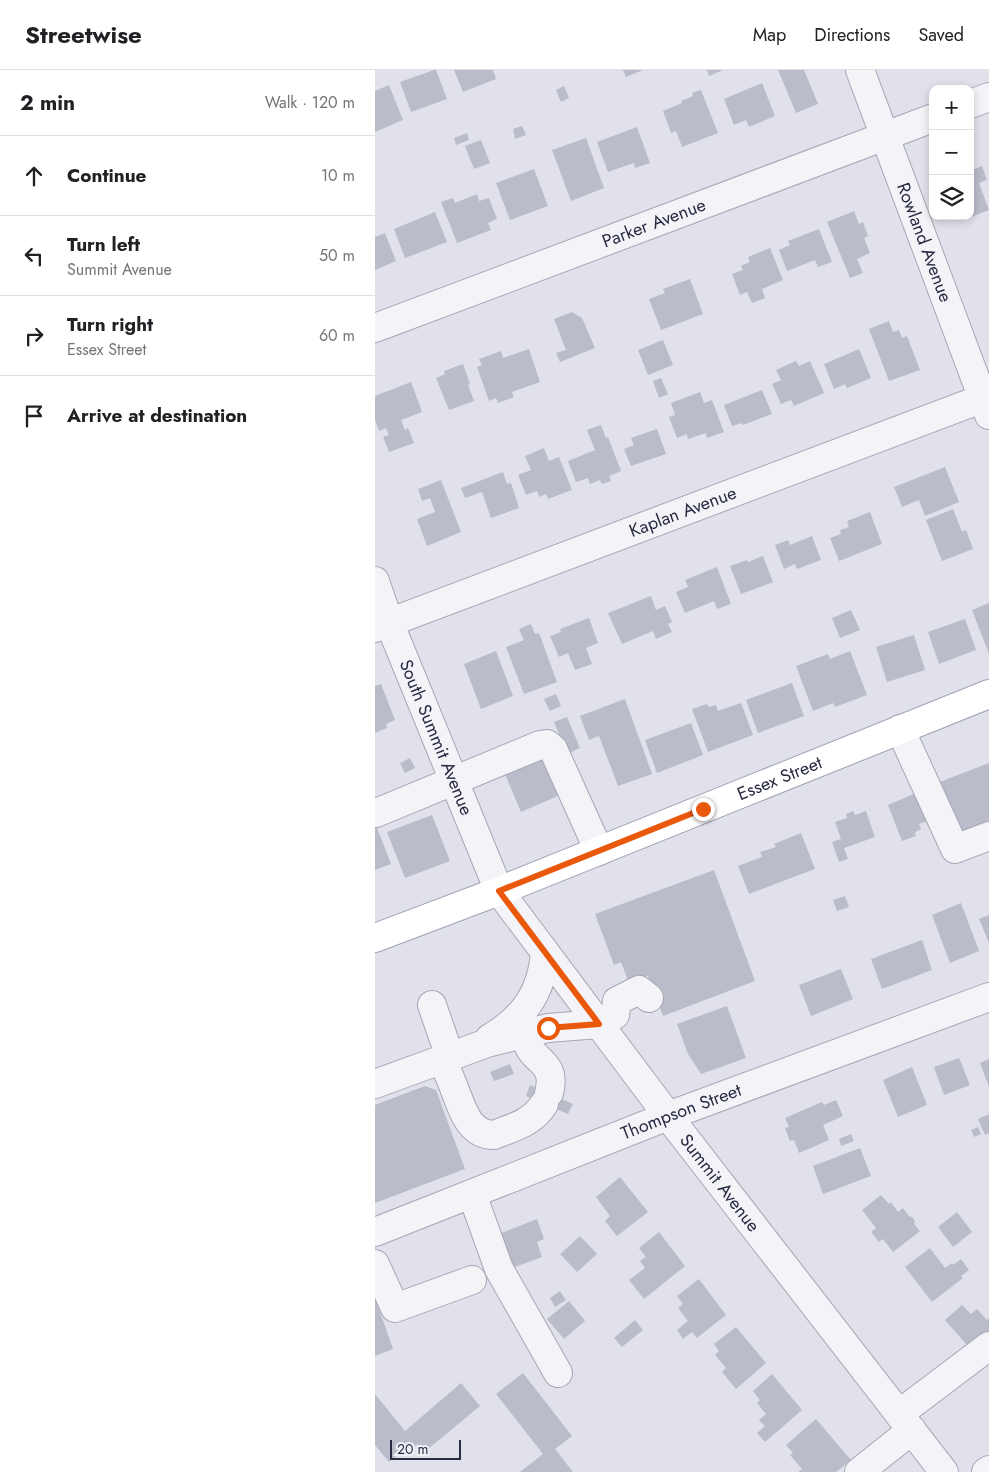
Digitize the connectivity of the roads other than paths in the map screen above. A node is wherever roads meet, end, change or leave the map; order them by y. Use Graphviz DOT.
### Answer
graph roads {
  1 [pos="859,70"];
  2 [pos="989,97"];
  3 [pos="974,103"];
  4 [pos="929,120"];
  5 [pos="884,137"];
  6 [pos="375,328"];
  7 [pos="987,403"];
  8 [pos="375,581"];
  9 [pos="382,625"];
  10 [pos="989,694"];
  11 [pos="900,729"];
  12 [pos="454,781"];
  13 [pos="376,813"];
  14 [pos="989,836"];
  15 [pos="599,851"];
  16 [pos="499,891"];
  17 [pos="375,938"];
  18 [pos="545,953"];
  19 [pos="989,996"];
  20 [pos="652,997"];
  21 [pos="432,1005"];
  22 [pos="607,1020"];
  23 [pos="534,1031"];
  24 [pos="463,1052"];
  25 [pos="375,1084"];
  26 [pos="668,1116"];
  27 [pos="472,1194"];
  28 [pos="375,1232"];
  29 [pos="375,1264"];
  30 [pos="472,1280"];
  31 [pos="989,1346"];
  32 [pos="558,1374"];
  33 [pos="905,1422"];
  34 [pos="989,1470"];
  35 [pos="859,1472"];
  36 [pos="944,1472"];
  37 [pos="986,1472"];
  1 -- 5 [label="street, Rowland Avenue"];
  2 -- 3 [label="street"];
  4 -- 5 [label="street, Parker Avenue"];
  5 -- 6 [label="street, Parker Avenue"];
  5 -- 7 [label="street, Rowland Avenue"];
  7 -- 9 [label="street, Kaplan Avenue"];
  8 -- 9 [label="street, South Summit Avenue"];
  9 -- 12 [label="street, South Summit Avenue"];
  10 -- 11 [label="main road, Essex Street"];
  11 -- 14 [label="street"];
  11 -- 15 [label="main road, Essex Street"];
  12 -- 13 [label="street"];
  12 -- 15 [label="street"];
  12 -- 16 [label="street, South Summit Avenue"];
  15 -- 16 [label="main road, Essex Street"];
  16 -- 17 [label="main road, Essex Street"];
  16 -- 18 [label="street, Summit Avenue"];
  18 -- 22 [label="street, Summit Avenue"];
  18 -- 24 [label="street"];
  19 -- 26 [label="street, Thompson Street"];
  20 -- 22 [label="street"];
  21 -- 24 [label="street"];
  22 -- 23 [label="street"];
  22 -- 26 [label="street, Summit Avenue"];
  23 -- 24 [label="street"];
  23 -- 24 [label="street"];
  24 -- 25 [label="street"];
  26 -- 27 [label="street, Thompson Street"];
  26 -- 33 [label="street, Summit Avenue"];
  27 -- 28 [label="street, Thompson Street"];
  27 -- 32 [label="street"];
  29 -- 30 [label="street"];
  31 -- 33 [label="street"];
  33 -- 35 [label="street"];
  33 -- 36 [label="street, Summit Avenue"];
  34 -- 37 [label="street"];
}
